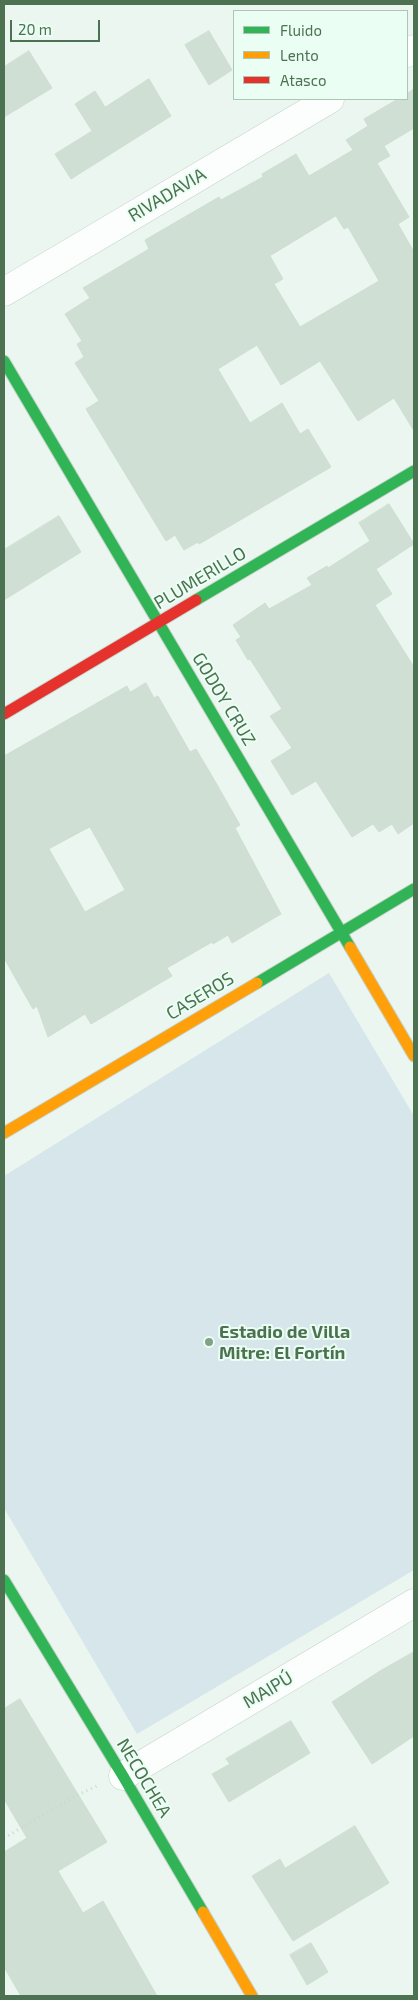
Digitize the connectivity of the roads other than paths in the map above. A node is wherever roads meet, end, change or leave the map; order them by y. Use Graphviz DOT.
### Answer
graph roads {
  1 [pos="328,100"];
  2 [pos="4,292"];
  3 [pos="4,361"];
  4 [pos="414,471"];
  5 [pos="158,623"];
  6 [pos="4,714"];
  7 [pos="414,889"];
  8 [pos="342,932"];
  9 [pos="414,1056"];
  10 [pos="4,1133"];
  11 [pos="4,1580"];
  12 [pos="414,1604"];
  13 [pos="123,1776"];
  14 [pos="252,1996"];
  1 -- 2 [label="street, RIVADAVIA"];
  3 -- 5 [label="street, GODOY CRUZ"];
  4 -- 5 [label="street, PLUMERILLO"];
  5 -- 6 [label="street, PLUMERILLO"];
  5 -- 8 [label="street, GODOY CRUZ"];
  7 -- 8 [label="street, CASEROS"];
  8 -- 9 [label="street, GODOY CRUZ"];
  8 -- 10 [label="street, CASEROS"];
  11 -- 13 [label="street, NECOCHEA"];
  12 -- 13 [label="street, MAIPÚ"];
  13 -- 14 [label="street, NECOCHEA"];
}
